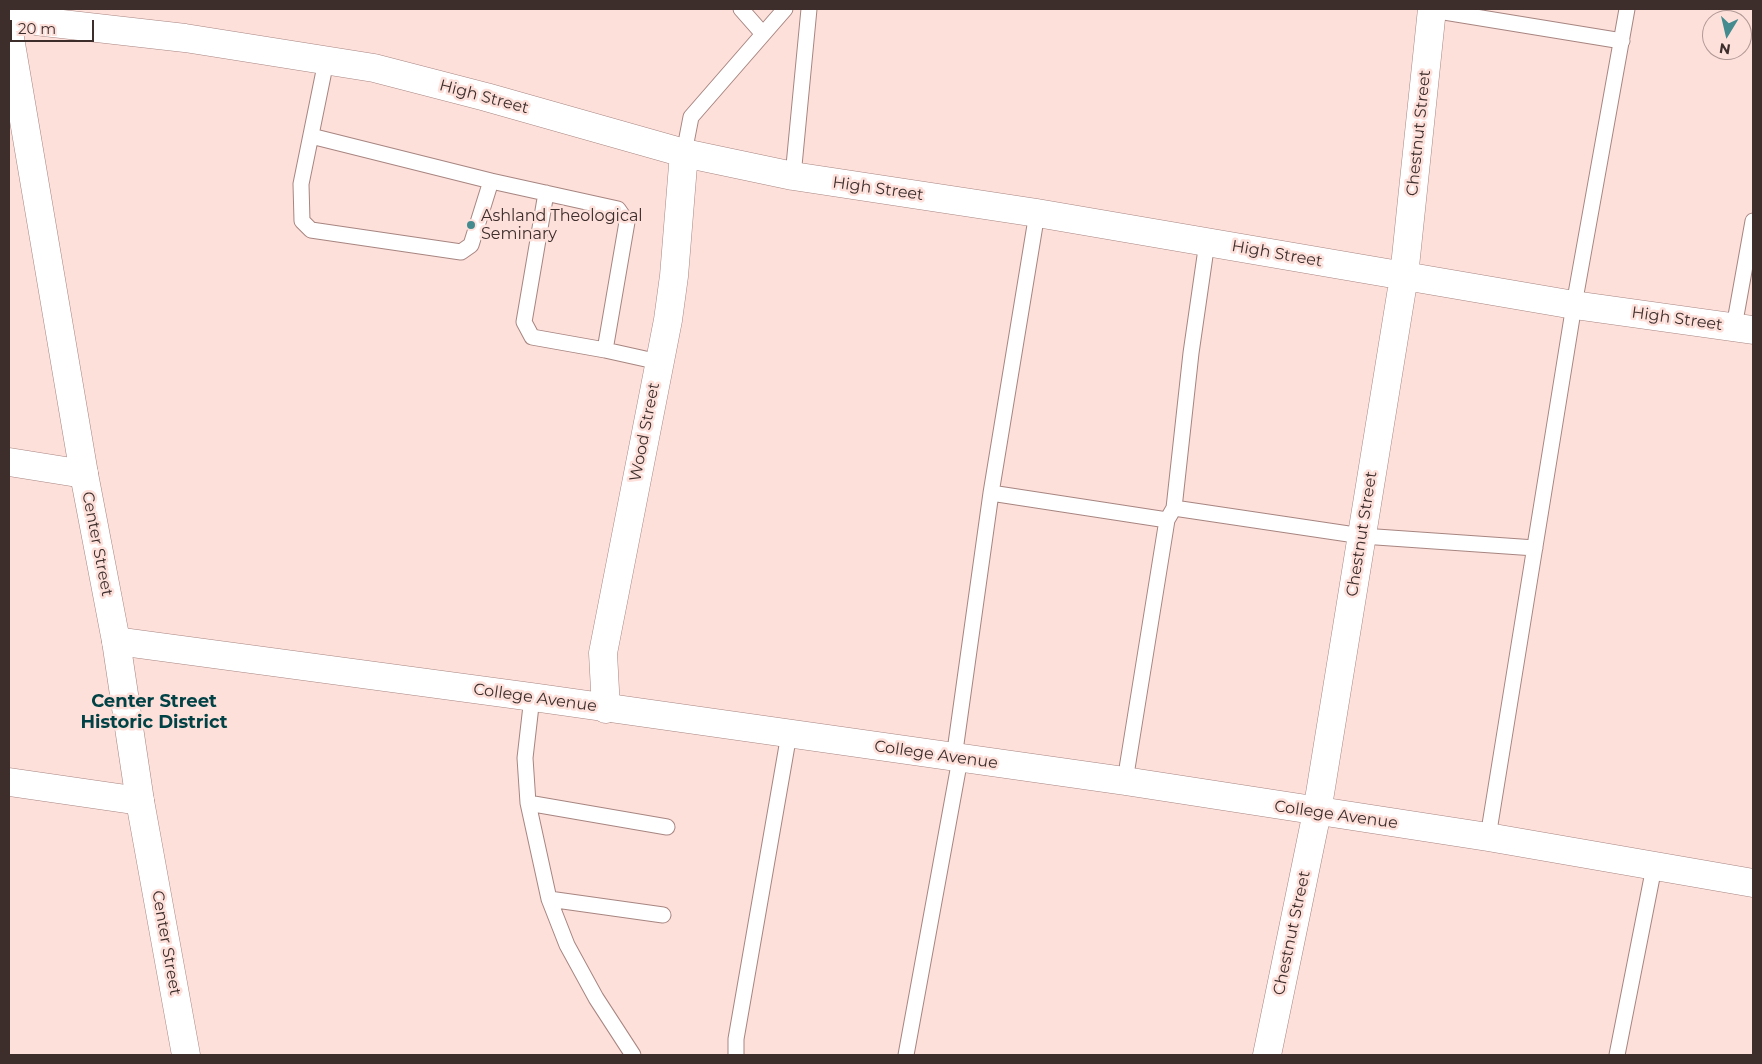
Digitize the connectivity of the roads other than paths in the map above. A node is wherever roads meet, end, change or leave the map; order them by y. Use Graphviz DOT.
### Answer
graph roads {
  1 [pos="741,9"];
  2 [pos="785,9"];
  3 [pos="809,9"];
  4 [pos="1432,9"];
  5 [pos="1627,9"];
  6 [pos="9,18"];
  7 [pos="9,32"];
  8 [pos="763,34"];
  9 [pos="1622,41"];
  10 [pos="326,61"];
  11 [pos="311,136"];
  12 [pos="684,153"];
  13 [pos="793,176"];
  14 [pos="491,181"];
  15 [pos="546,193"];
  16 [pos="1036,212"];
  17 [pos="1753,221"];
  18 [pos="1207,242"];
  19 [pos="1404,276"];
  20 [pos="1574,305"];
  21 [pos="1744,329"];
  22 [pos="605,350"];
  23 [pos="659,362"];
  24 [pos="9,462"];
  25 [pos="84,474"];
  26 [pos="991,494"];
  27 [pos="1171,514"];
  28 [pos="1362,536"];
  29 [pos="1535,548"];
  30 [pos="116,641"];
  31 [pos="532,697"];
  32 [pos="606,709"];
  33 [pos="789,734"];
  34 [pos="957,758"];
  35 [pos="9,782"];
  36 [pos="1125,782"];
  37 [pos="140,801"];
  38 [pos="528,803"];
  39 [pos="1317,812"];
  40 [pos="667,828"];
  41 [pos="1488,837"];
  42 [pos="1654,867"];
  43 [pos="1753,883"];
  44 [pos="549,898"];
  45 [pos="663,915"];
  46 [pos="186,1055"];
  47 [pos="633,1055"];
  48 [pos="736,1055"];
  49 [pos="906,1055"];
  50 [pos="1267,1055"];
  51 [pos="1617,1055"];
  1 -- 8 [label="lane"];
  2 -- 8 [label="lane"];
  3 -- 13 [label="lane"];
  4 -- 9 [label="lane"];
  4 -- 19 [label="street, Chestnut Street"];
  5 -- 9 [label="lane"];
  6 -- 10 [label="street, High Street"];
  7 -- 25 [label="street, Center Street"];
  8 -- 12 [label="lane"];
  9 -- 20 [label="lane"];
  10 -- 11 [label="lane"];
  10 -- 12 [label="street, High Street"];
  11 -- 14 [label="lane"];
  11 -- 14 [label="lane"];
  12 -- 13 [label="street, High Street"];
  12 -- 23 [label="street, Wood Street"];
  13 -- 16 [label="street, High Street"];
  14 -- 15 [label="lane"];
  15 -- 22 [label="lane"];
  15 -- 22 [label="lane"];
  16 -- 18 [label="street, High Street"];
  16 -- 26 [label="lane"];
  17 -- 21 [label="lane"];
  18 -- 19 [label="street, High Street"];
  18 -- 27 [label="lane"];
  19 -- 20 [label="street, High Street"];
  19 -- 28 [label="street, Chestnut Street"];
  20 -- 21 [label="street, High Street"];
  20 -- 29 [label="lane"];
  22 -- 23 [label="lane"];
  23 -- 32 [label="street, Wood Street"];
  24 -- 25 [label="street"];
  25 -- 30 [label="street, Center Street"];
  26 -- 27 [label="lane"];
  26 -- 34 [label="lane"];
  27 -- 28 [label="lane"];
  27 -- 36 [label="lane"];
  28 -- 29 [label="lane"];
  28 -- 39 [label="street, Chestnut Street"];
  29 -- 41 [label="lane"];
  30 -- 31 [label="street, College Avenue"];
  30 -- 37 [label="street, Center Street"];
  31 -- 32 [label="street, College Avenue"];
  31 -- 38 [label="lane"];
  32 -- 33 [label="street, College Avenue"];
  33 -- 34 [label="street, College Avenue"];
  33 -- 48 [label="lane"];
  34 -- 36 [label="street, College Avenue"];
  34 -- 49 [label="lane"];
  35 -- 37 [label="street"];
  36 -- 39 [label="street, College Avenue"];
  37 -- 46 [label="street, Center Street"];
  38 -- 40 [label="lane"];
  38 -- 44 [label="lane"];
  39 -- 41 [label="street, College Avenue"];
  39 -- 50 [label="street, Chestnut Street"];
  41 -- 42 [label="street, College Avenue"];
  42 -- 43 [label="street, College Avenue"];
  42 -- 51 [label="lane"];
  44 -- 45 [label="lane"];
  44 -- 47 [label="lane"];
}
